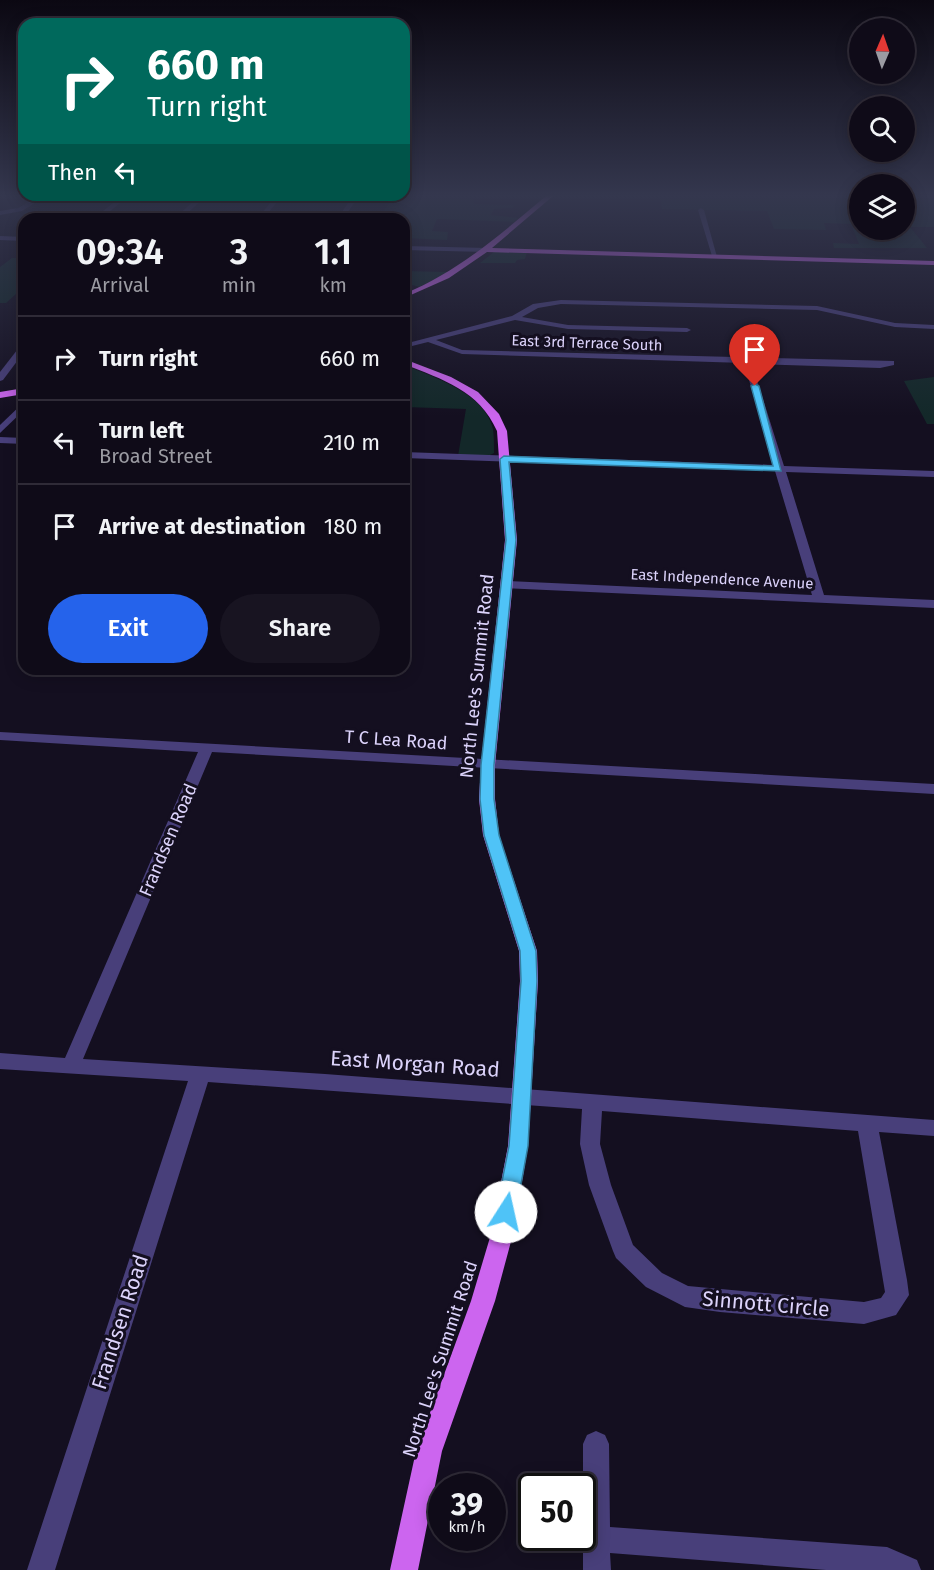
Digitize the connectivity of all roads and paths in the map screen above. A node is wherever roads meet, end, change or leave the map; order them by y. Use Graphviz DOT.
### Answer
graph roads {
  1 [pos="460,269"];
  2 [pos="410,293"];
  3 [pos="515,318"];
  4 [pos="934,327"];
  5 [pos="687,330"];
  6 [pos="429,339"];
  7 [pos="410,344"];
  8 [pos="18,355"];
  9 [pos="747,361"];
  10 [pos="891,363"];
  11 [pos="410,364"];
  12 [pos="0,378"];
  13 [pos="18,392"];
  14 [pos="0,395"];
  15 [pos="18,411"];
  16 [pos="0,430"];
  17 [pos="0,440"];
  18 [pos="18,441"];
  19 [pos="410,455"];
  20 [pos="504,459"];
  21 [pos="778,469"];
  22 [pos="934,474"];
  23 [pos="508,585"];
  24 [pos="819,599"];
  25 [pos="934,604"];
  26 [pos="0,736"];
  27 [pos="207,747"];
  28 [pos="488,765"];
  29 [pos="934,789"];
  30 [pos="0,1061"];
  31 [pos="72,1065"];
  32 [pos="200,1075"];
  33 [pos="522,1096"];
  34 [pos="592,1102"];
  35 [pos="867,1123"];
  36 [pos="934,1128"];
  37 [pos="596,1443"];
  38 [pos="597,1539"];
  39 [pos="41,1570"];
  40 [pos="404,1570"];
  41 [pos="597,1570"];
  42 [pos="907,1570"];
  1 -- 2 [label="main road"];
  3 -- 4 [label="street"];
  3 -- 5 [label="street"];
  3 -- 6 [label="street"];
  6 -- 7 [label="street"];
  6 -- 9 [label="street, East 3rd Terrace South"];
  8 -- 12 [label="street"];
  9 -- 10 [label="street, East 3rd Terrace South"];
  9 -- 21 [label="street"];
  11 -- 20 [label="main road, North Lee's Summit Road"];
  13 -- 14 [label="main road"];
  15 -- 16 [label="street"];
  17 -- 18 [label="street"];
  19 -- 20 [label="street"];
  20 -- 21 [label="street"];
  20 -- 23 [label="main road, North Lee's Summit Road"];
  21 -- 22 [label="street"];
  21 -- 24 [label="street"];
  23 -- 24 [label="street, East Independence Avenue"];
  23 -- 28 [label="main road, North Lee's Summit Road"];
  24 -- 25 [label="street, East Independence Avenue"];
  26 -- 27 [label="street, T C Lea Road"];
  27 -- 28 [label="street, T C Lea Road"];
  27 -- 31 [label="street, Frandsen Road"];
  28 -- 29 [label="street, T C Lea Road"];
  28 -- 33 [label="main road, North Lee's Summit Road"];
  30 -- 31 [label="street, East Morgan Road"];
  31 -- 32 [label="street, East Morgan Road"];
  32 -- 33 [label="street, East Morgan Road"];
  32 -- 39 [label="street, Frandsen Road"];
  33 -- 34 [label="street, East Morgan Road"];
  33 -- 40 [label="main road, North Lee's Summit Road"];
  34 -- 35 [label="street, East Morgan Road"];
  34 -- 35 [label="street, Sinnott Circle"];
  35 -- 36 [label="street, East Morgan Road"];
  37 -- 38 [label="street"];
  38 -- 41 [label="street"];
  38 -- 42 [label="street"];
}
